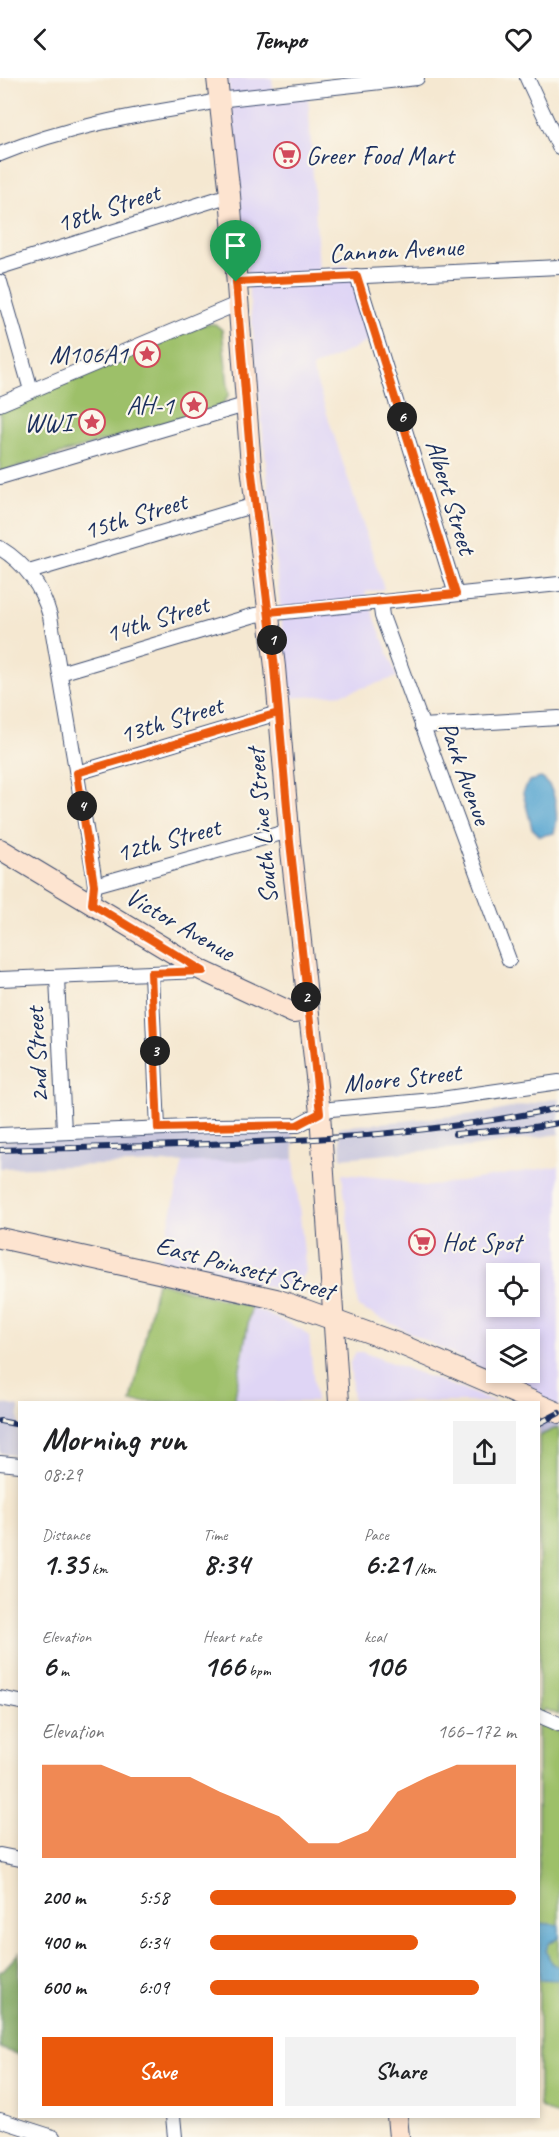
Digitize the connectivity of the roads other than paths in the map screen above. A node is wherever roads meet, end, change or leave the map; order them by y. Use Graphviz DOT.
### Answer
graph roads {
  1 [pos="217,78"];
  2 [pos="417,78"];
  3 [pos="527,78"];
  4 [pos="218,100"];
  5 [pos="559,147"];
  6 [pos="0,154"];
  7 [pos="230,195"];
  8 [pos="0,267"];
  9 [pos="559,267"];
  10 [pos="357,276"];
  11 [pos="0,282"];
  12 [pos="236,282"];
  13 [pos="237,304"];
  14 [pos="31,390"];
  15 [pos="0,404"];
  16 [pos="246,405"];
  17 [pos="0,477"];
  18 [pos="255,505"];
  19 [pos="0,548"];
  20 [pos="29,572"];
  21 [pos="559,584"];
  22 [pos="456,594"];
  23 [pos="380,602"];
  24 [pos="269,612"];
  25 [pos="60,673"];
  26 [pos="278,713"];
  27 [pos="559,718"];
  28 [pos="422,726"];
  29 [pos="77,773"];
  30 [pos="289,831"];
  31 [pos="0,849"];
  32 [pos="93,895"];
  33 [pos="509,960"];
  34 [pos="203,971"];
  35 [pos="151,973"];
  36 [pos="57,977"];
  37 [pos="0,979"];
  38 [pos="308,1011"];
  39 [pos="559,1082"];
  40 [pos="320,1113"];
  41 [pos="158,1128"];
  42 [pos="64,1132"];
  43 [pos="0,1135"];
  44 [pos="0,1238"];
  45 [pos="335,1319"];
  46 [pos="339,1401"];
  47 [pos="533,1401"];
  48 [pos="540,1404"];
  49 [pos="559,1413"];
  50 [pos="0,1463"];
  51 [pos="18,1465"];
  52 [pos="0,1698"];
  53 [pos="18,1702"];
  54 [pos="540,1716"];
  55 [pos="559,1724"];
  56 [pos="0,1856"];
  57 [pos="18,1859"];
  58 [pos="173,2118"];
  59 [pos="397,2118"];
  60 [pos="0,2120"];
  61 [pos="53,2137"];
  62 [pos="175,2137"];
  63 [pos="399,2137"];
  1 -- 4 [label="main road, South Line Street"];
  2 -- 4 [label="street"];
  3 -- 5 [label="street"];
  4 -- 6 [label="street"];
  4 -- 7 [label="main road, South Line Street"];
  7 -- 8 [label="street, 18th Street"];
  7 -- 12 [label="main road, South Line Street"];
  9 -- 10 [label="street, Cannon Avenue"];
  10 -- 12 [label="street, Cannon Avenue"];
  10 -- 22 [label="street, Albert Street"];
  11 -- 14 [label="street"];
  12 -- 13 [label="main road, South Line Street"];
  13 -- 14 [label="street"];
  13 -- 16 [label="main road, South Line Street"];
  14 -- 15 [label="street"];
  16 -- 17 [label="street"];
  16 -- 18 [label="main road, South Line Street"];
  18 -- 20 [label="street, 15th Street"];
  18 -- 24 [label="main road, South Line Street"];
  19 -- 20 [label="street"];
  20 -- 25 [label="street"];
  21 -- 22 [label="street, 14th Street"];
  22 -- 23 [label="street, 14th Street"];
  23 -- 24 [label="street, 14th Street"];
  23 -- 28 [label="street, Park Avenue"];
  24 -- 25 [label="street, 14th Street"];
  24 -- 26 [label="main road, South Line Street"];
  25 -- 29 [label="street"];
  26 -- 29 [label="street, 13th Street"];
  26 -- 30 [label="main road, South Line Street"];
  27 -- 28 [label="street"];
  28 -- 33 [label="street, Park Avenue"];
  29 -- 32 [label="street"];
  30 -- 32 [label="street, 12th Street"];
  30 -- 38 [label="main road, South Line Street"];
  31 -- 32 [label="main road, Victor Avenue"];
  32 -- 34 [label="main road, Victor Avenue"];
  34 -- 35 [label="street"];
  34 -- 38 [label="main road, Victor Avenue"];
  35 -- 36 [label="street"];
  35 -- 41 [label="street"];
  36 -- 37 [label="street"];
  36 -- 42 [label="street, 2nd Street"];
  38 -- 40 [label="main road, South Line Street"];
  39 -- 40 [label="street, Moore Street"];
  40 -- 41 [label="street, Moore Street"];
  40 -- 45 [label="main road, South Line Street"];
  41 -- 42 [label="street, Moore Street"];
  42 -- 43 [label="street, Moore Street"];
  44 -- 45 [label="main road, East Poinsett Street"];
  45 -- 46 [label="main road, South Line Street"];
  45 -- 47 [label="main road, East Poinsett Street"];
  48 -- 49 [label="main road, East Poinsett Street"];
  50 -- 51 [label="street"];
  52 -- 53 [label="street"];
  54 -- 55 [label="street"];
  56 -- 57 [label="street"];
  58 -- 62 [label="street"];
  59 -- 63 [label="main road"];
  60 -- 61 [label="street"];
}
